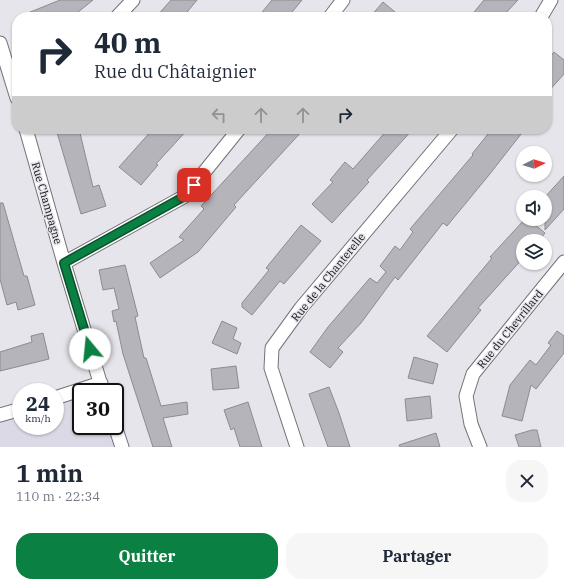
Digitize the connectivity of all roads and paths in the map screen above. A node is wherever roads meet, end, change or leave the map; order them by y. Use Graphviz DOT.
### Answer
graph roads {
  1 [pos="132,0"];
  2 [pos="343,0"];
  3 [pos="551,0"];
  4 [pos="122,12"];
  5 [pos="334,12"];
  6 [pos="545,12"];
  7 [pos="0,43"];
  8 [pos="12,74"];
  9 [pos="27,134"];
  10 [pos="236,134"];
  11 [pos="448,134"];
  12 [pos="564,262"];
  13 [pos="64,263"];
  14 [pos="100,383"];
  15 [pos="12,412"];
  16 [pos="0,415"];
  17 [pos="118,435"];
  18 [pos="122,447"];
  19 [pos="297,447"];
  20 [pos="480,447"];
  1 -- 4 [label="street"];
  2 -- 5 [label="street"];
  3 -- 6 [label="street"];
  7 -- 8 [label="street"];
  9 -- 13 [label="street, Rue Champagne"];
  10 -- 13 [label="street"];
  11 -- 19 [label="street, Rue de la Chanterelle"];
  12 -- 20 [label="street, Rue du Chevrillard"];
  13 -- 14 [label="street, Rue Champagne"];
  15 -- 16 [label="street"];
  17 -- 18 [label="street"];
}
